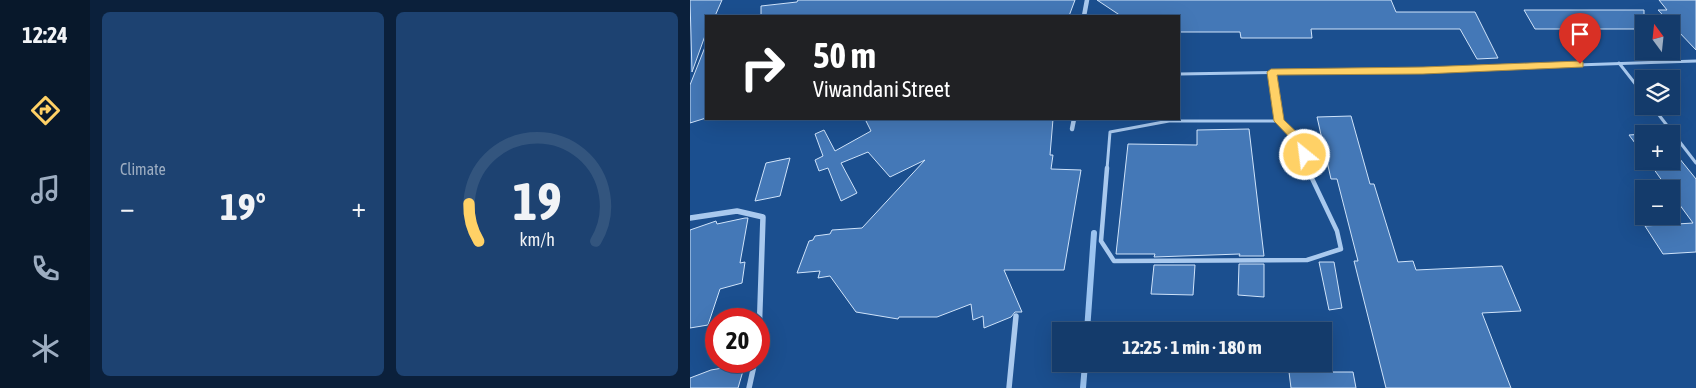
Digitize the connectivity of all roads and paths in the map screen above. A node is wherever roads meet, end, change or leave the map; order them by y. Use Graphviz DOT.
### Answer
graph roads {
  1 [pos="1087,0"];
  2 [pos="1084,15"];
  3 [pos="1696,61"];
  4 [pos="1619,63"];
  5 [pos="1271,72"];
  6 [pos="1180,74"];
  7 [pos="1635,83"];
  8 [pos="1659,115"];
  9 [pos="1074,120"];
  10 [pos="1279,121"];
  11 [pos="1072,129"];
  12 [pos="1696,163"];
  13 [pos="690,218"];
  14 [pos="760,308"];
  15 [pos="1016,316"];
  16 [pos="752,373"];
  17 [pos="749,388"];
  18 [pos="1009,388"];
  1 -- 2 [label="street"];
  3 -- 4 [label="lane"];
  4 -- 5 [label="lane"];
  4 -- 7 [label="lane"];
  5 -- 6 [label="lane"];
  5 -- 10 [label="lane"];
  8 -- 12 [label="lane"];
  9 -- 11 [label="street"];
  10 -- 10 [label="lane"];
  13 -- 14 [label="street"];
  15 -- 18 [label="street"];
  16 -- 17 [label="street"];
}
